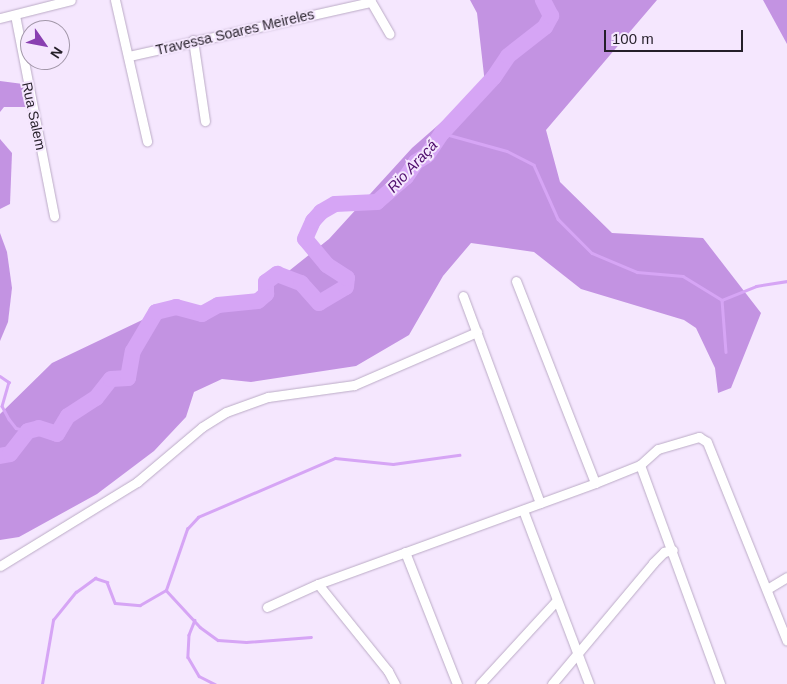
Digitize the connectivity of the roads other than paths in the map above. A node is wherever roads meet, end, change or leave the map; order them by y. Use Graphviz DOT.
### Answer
graph roads {
  1 [pos="71,0"];
  2 [pos="115,0"];
  3 [pos="370,1"];
  4 [pos="46,3"];
  5 [pos="15,15"];
  6 [pos="0,18"];
  7 [pos="390,34"];
  8 [pos="193,40"];
  9 [pos="129,56"];
  10 [pos="205,121"];
  11 [pos="148,141"];
  12 [pos="54,216"];
  13 [pos="516,281"];
  14 [pos="463,296"];
  15 [pos="477,332"];
  16 [pos="640,465"];
  17 [pos="595,483"];
  18 [pos="540,503"];
  19 [pos="523,510"];
  20 [pos="673,550"];
  21 [pos="406,552"];
  22 [pos="0,566"];
  23 [pos="787,578"];
  24 [pos="318,584"];
  25 [pos="767,589"];
  26 [pos="556,601"];
  27 [pos="267,606"];
  28 [pos="787,641"];
  29 [pos="577,654"];
  30 [pos="395,684"];
  31 [pos="457,684"];
  32 [pos="480,684"];
  33 [pos="552,684"];
  34 [pos="589,684"];
  35 [pos="720,684"];
  1 -- 4 [label="street"];
  2 -- 9 [label="street"];
  3 -- 7 [label="street"];
  3 -- 8 [label="street, Travessa Soares Meireles"];
  4 -- 5 [label="street"];
  5 -- 6 [label="street"];
  5 -- 12 [label="street, Rua Salem"];
  8 -- 9 [label="street, Travessa Soares Meireles"];
  8 -- 10 [label="street"];
  9 -- 11 [label="street"];
  13 -- 17 [label="street"];
  14 -- 15 [label="street"];
  15 -- 18 [label="street"];
  15 -- 22 [label="street"];
  16 -- 17 [label="street"];
  16 -- 20 [label="street"];
  16 -- 25 [label="street"];
  17 -- 18 [label="street"];
  18 -- 19 [label="street"];
  19 -- 21 [label="street"];
  19 -- 26 [label="street"];
  20 -- 29 [label="street"];
  20 -- 35 [label="street"];
  21 -- 24 [label="street"];
  21 -- 31 [label="street"];
  23 -- 25 [label="street"];
  24 -- 27 [label="street"];
  24 -- 30 [label="street"];
  25 -- 28 [label="street"];
  26 -- 29 [label="street"];
  26 -- 32 [label="street"];
  29 -- 33 [label="street"];
  29 -- 34 [label="street"];
}
